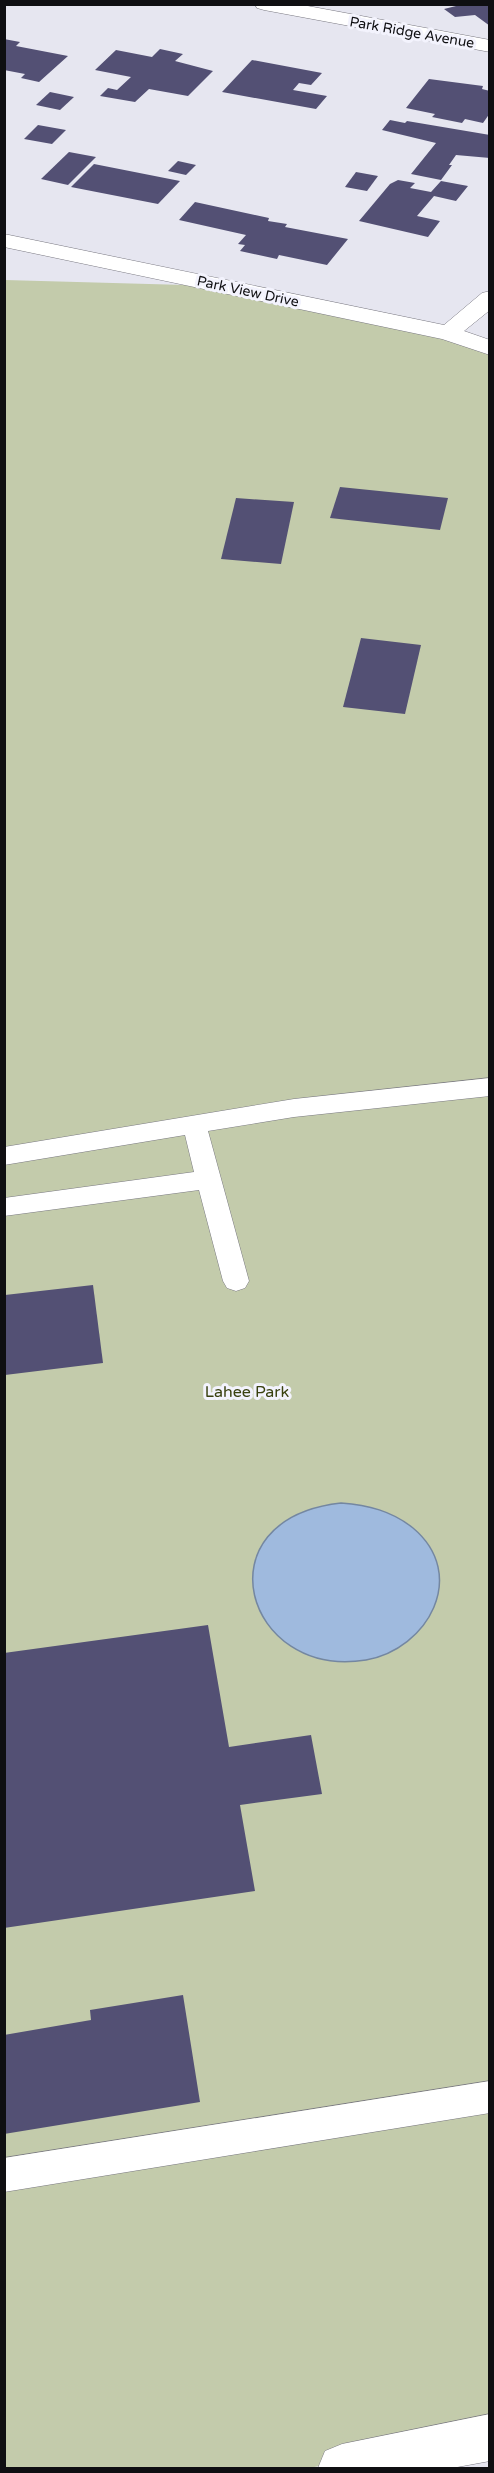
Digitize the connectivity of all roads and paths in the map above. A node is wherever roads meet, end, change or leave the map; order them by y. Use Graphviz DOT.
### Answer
graph roads {
  1 [pos="264,4"];
  2 [pos="489,46"];
  3 [pos="4,240"];
  4 [pos="489,298"];
  5 [pos="448,333"];
  6 [pos="489,348"];
  7 [pos="489,1087"];
  8 [pos="194,1124"];
  9 [pos="4,1156"];
  10 [pos="209,1179"];
  11 [pos="4,1207"];
  12 [pos="236,1281"];
  13 [pos="489,2097"];
  14 [pos="4,2175"];
  15 [pos="489,2438"];
  16 [pos="342,2469"];
  1 -- 2 [label="street, Park Ridge Avenue"];
  3 -- 5 [label="street, Park View Drive"];
  4 -- 5 [label="street"];
  5 -- 6 [label="street, Park View Drive"];
  7 -- 8 [label="lane"];
  8 -- 9 [label="lane"];
  8 -- 10 [label="lane"];
  10 -- 11 [label="lane"];
  10 -- 12 [label="lane"];
  13 -- 14 [label="lane"];
  15 -- 16 [label="street"];
}
